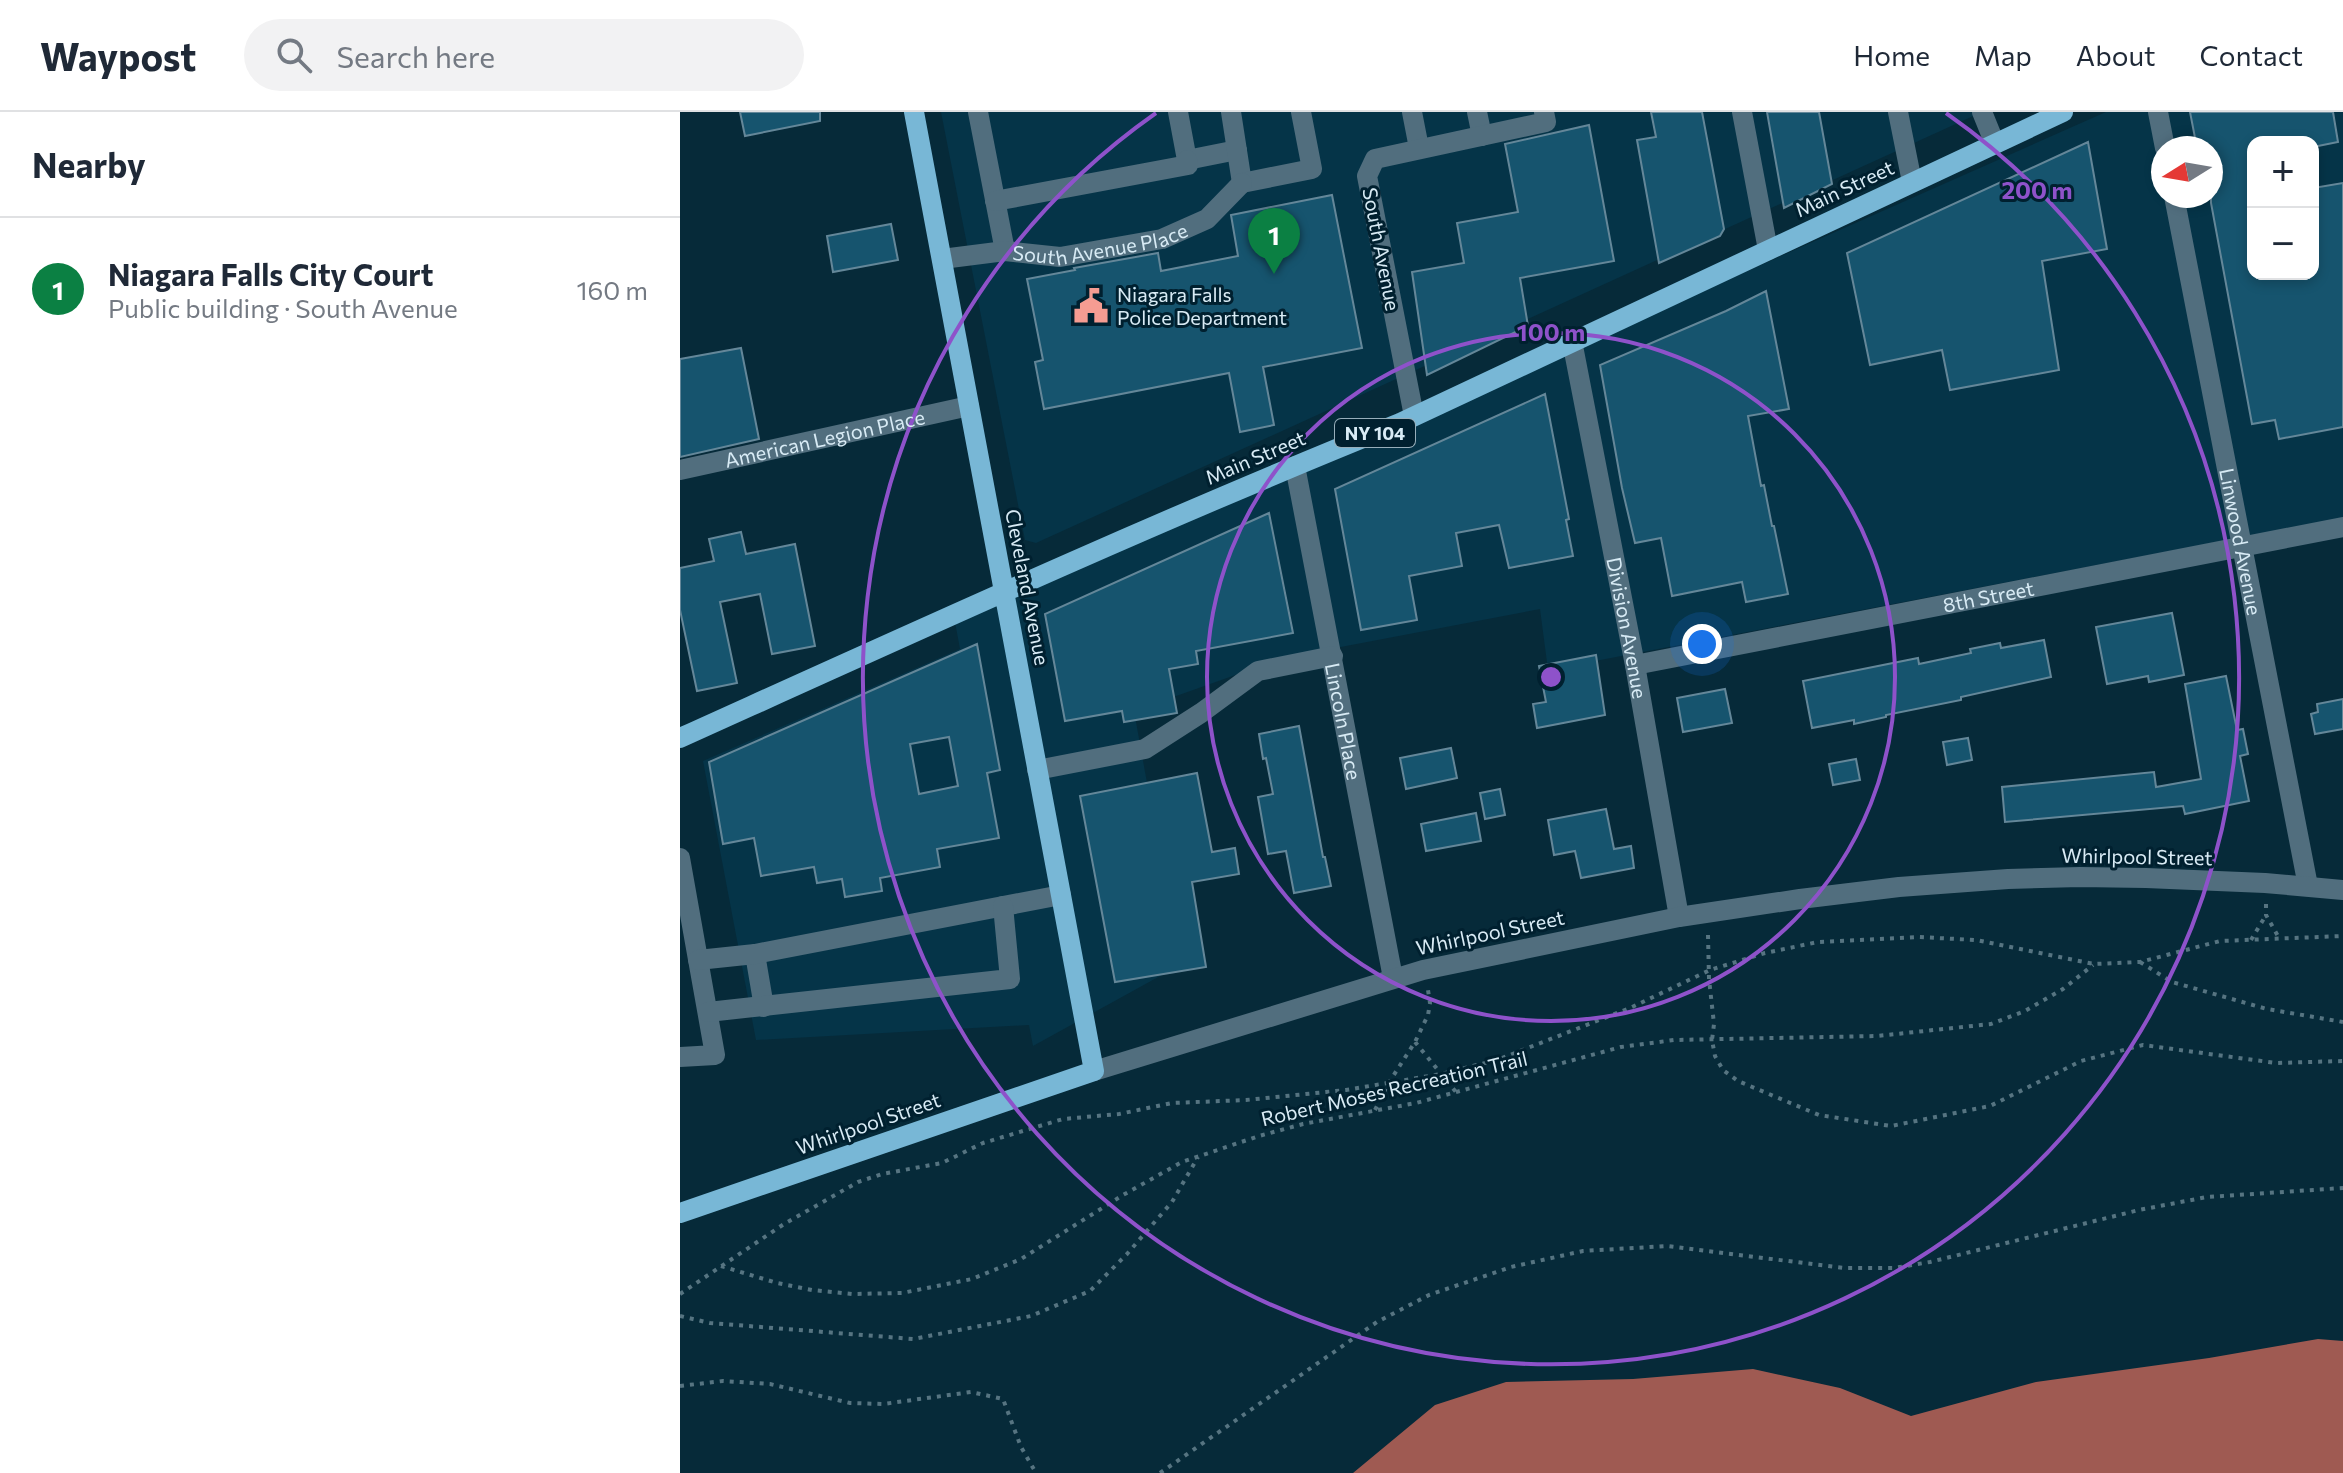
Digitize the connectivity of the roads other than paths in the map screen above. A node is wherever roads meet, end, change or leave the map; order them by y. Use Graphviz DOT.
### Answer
graph roads {
  1 [pos="914,112"];
  2 [pos="978,112"];
  3 [pos="1178,112"];
  4 [pos="1231,112"];
  5 [pos="1301,112"];
  6 [pos="1412,112"];
  7 [pos="1477,112"];
  8 [pos="1742,112"];
  9 [pos="1898,112"];
  10 [pos="1982,112"];
  11 [pos="2063,112"];
  12 [pos="2158,112"];
  13 [pos="1545,117"];
  14 [pos="1482,136"];
  15 [pos="2163,136"];
  16 [pos="1995,144"];
  17 [pos="1419,148"];
  18 [pos="1237,150"];
  19 [pos="1187,160"];
  20 [pos="1912,182"];
  21 [pos="1242,183"];
  22 [pos="995,201"];
  23 [pos="2176,208"];
  24 [pos="1768,250"];
  25 [pos="1005,251"];
  26 [pos="942,259"];
  27 [pos="1572,341"];
  28 [pos="969,406"];
  29 [pos="1414,416"];
  30 [pos="1295,466"];
  31 [pos="680,470"];
  32 [pos="2343,527"];
  33 [pos="2242,547"];
  34 [pos="1004,592"];
  35 [pos="1333,656"];
  36 [pos="1635,665"];
  37 [pos="680,738"];
  38 [pos="1037,770"];
  39 [pos="680,858"];
  40 [pos="2308,886"];
  41 [pos="2343,890"];
  42 [pos="1061,895"];
  43 [pos="1003,906"];
  44 [pos="1679,917"];
  45 [pos="755,954"];
  46 [pos="698,960"];
  47 [pos="1393,978"];
  48 [pos="764,1007"];
  49 [pos="708,1012"];
  50 [pos="680,1057"];
  51 [pos="1094,1071"];
  52 [pos="680,1213"];
  1 -- 26 [label="main road, Cleveland Avenue"];
  2 -- 22 [label="street"];
  3 -- 19 [label="street"];
  4 -- 18 [label="street"];
  5 -- 21 [label="street"];
  6 -- 17 [label="street"];
  7 -- 14 [label="street"];
  8 -- 24 [label="street"];
  9 -- 20 [label="street"];
  10 -- 16 [label="street"];
  11 -- 16 [label="main road, Main Street / NY 104"];
  12 -- 15 [label="street"];
  13 -- 14 [label="street, South Avenue"];
  14 -- 17 [label="street, South Avenue"];
  16 -- 20 [label="main road, Main Street / NY 104"];
  17 -- 29 [label="street, South Avenue"];
  18 -- 19 [label="street"];
  18 -- 21 [label="street"];
  19 -- 22 [label="street"];
  20 -- 24 [label="main road, Main Street / NY 104"];
  21 -- 25 [label="street, South Avenue Place"];
  22 -- 25 [label="street"];
  23 -- 33 [label="street, Linwood Avenue"];
  24 -- 27 [label="main road, Main Street / NY 104"];
  25 -- 26 [label="street, South Avenue Place"];
  26 -- 28 [label="main road, Cleveland Avenue"];
  27 -- 29 [label="main road, Main Street / NY 104"];
  27 -- 36 [label="street, Division Avenue"];
  28 -- 31 [label="street, American Legion Place"];
  28 -- 34 [label="main road, Cleveland Avenue"];
  29 -- 30 [label="main road, Main Street / NY 104"];
  30 -- 34 [label="main road, Main Street / NY 104"];
  30 -- 35 [label="street, Lincoln Place"];
  32 -- 33 [label="street, 8th Street"];
  33 -- 36 [label="street, 8th Street"];
  33 -- 40 [label="street, Linwood Avenue"];
  34 -- 37 [label="main road, Main Street / NY 104"];
  34 -- 38 [label="main road, Cleveland Avenue"];
  35 -- 38 [label="street"];
  35 -- 47 [label="street, Lincoln Place"];
  36 -- 44 [label="street, Division Avenue"];
  38 -- 42 [label="main road, Cleveland Avenue"];
  39 -- 46 [label="street"];
  40 -- 41 [label="street, Whirlpool Street"];
  40 -- 44 [label="street, Whirlpool Street"];
  42 -- 43 [label="street"];
  42 -- 51 [label="main road, Cleveland Avenue"];
  43 -- 45 [label="street"];
  43 -- 48 [label="street"];
  44 -- 47 [label="street, Whirlpool Street"];
  45 -- 46 [label="street"];
  45 -- 48 [label="street"];
  46 -- 49 [label="street"];
  47 -- 51 [label="street, Whirlpool Street"];
  48 -- 49 [label="street"];
  49 -- 50 [label="street"];
  51 -- 52 [label="main road, Whirlpool Street"];
}
